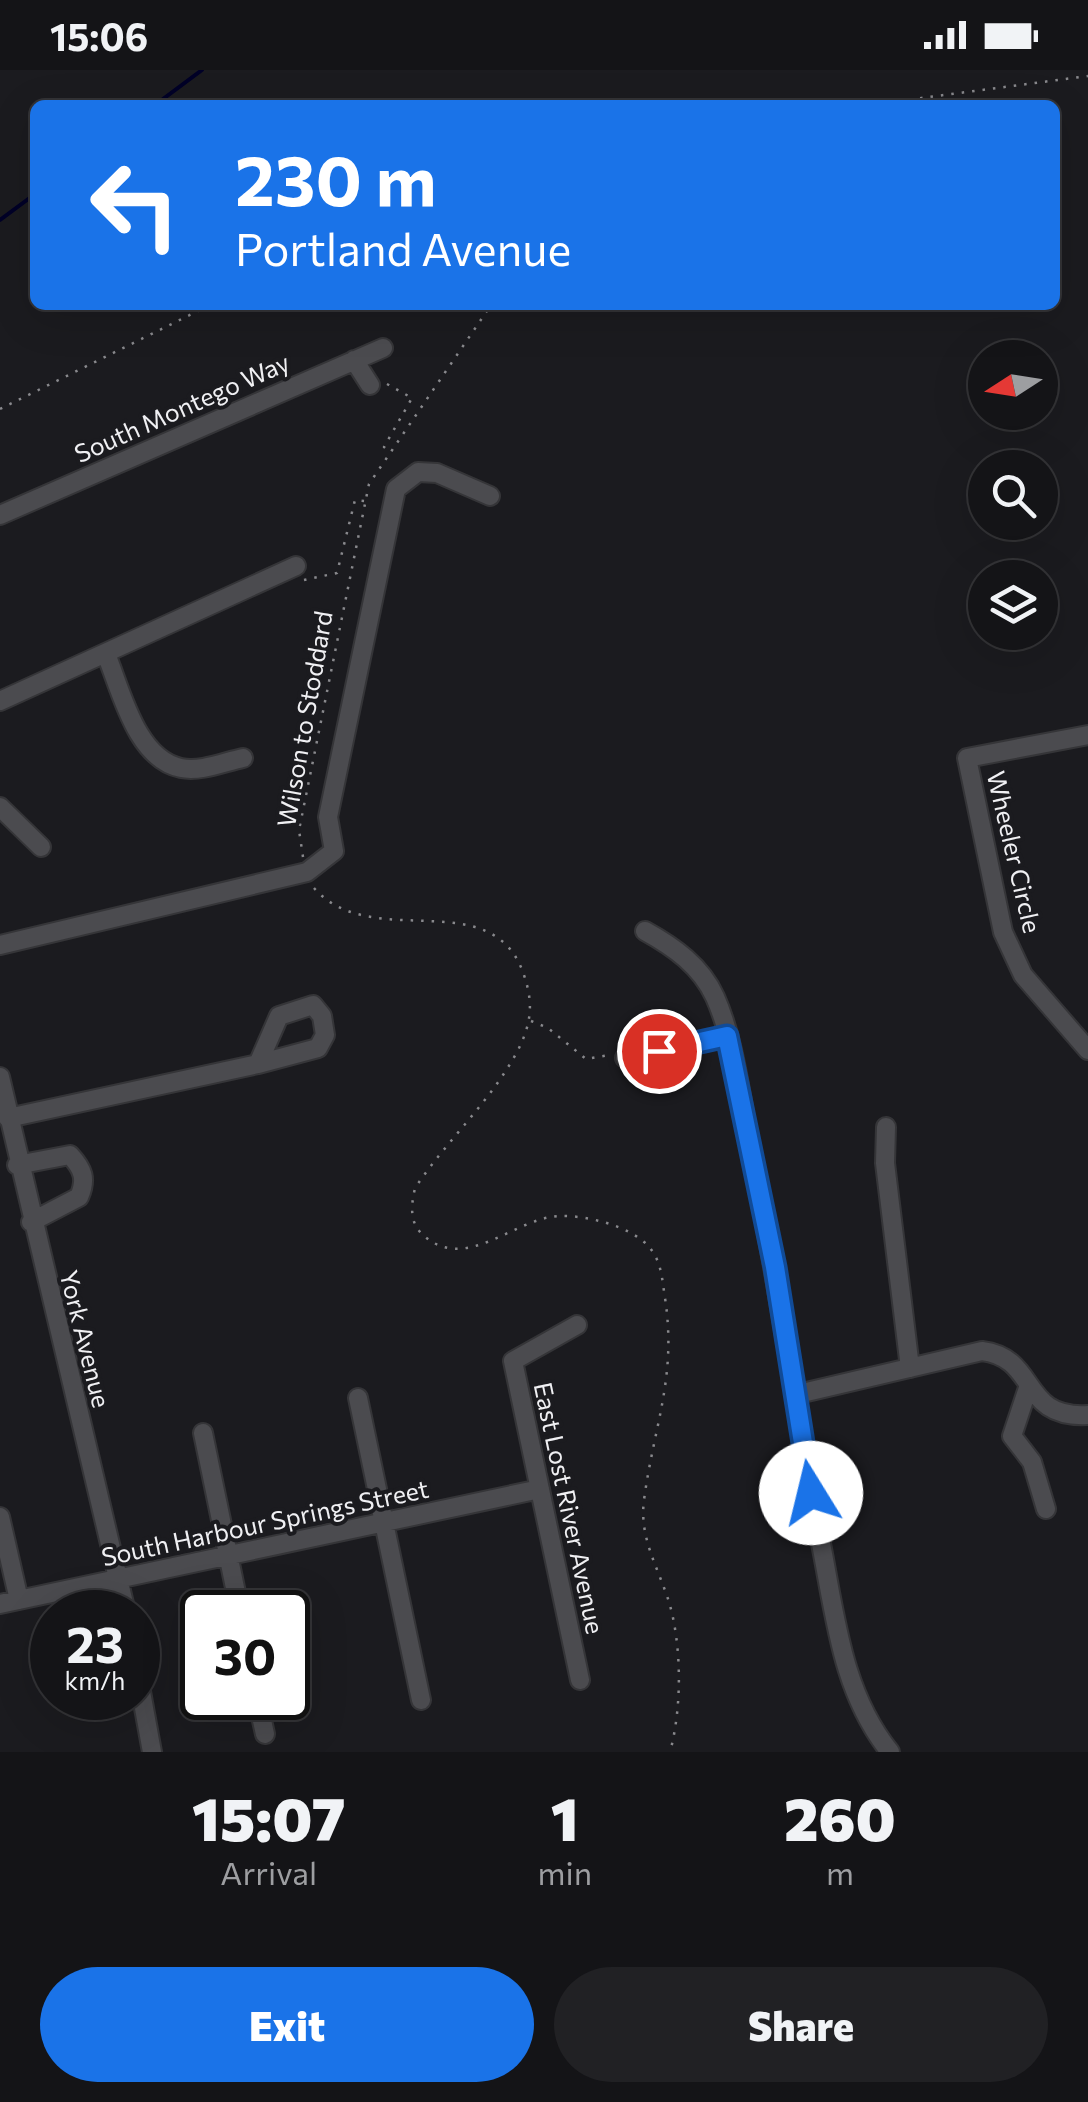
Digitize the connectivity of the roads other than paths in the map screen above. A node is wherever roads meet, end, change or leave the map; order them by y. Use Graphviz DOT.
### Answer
graph roads {
  1 [pos="384,348"];
  2 [pos="354,360"];
  3 [pos="370,385"];
  4 [pos="490,496"];
  5 [pos="0,516"];
  6 [pos="296,566"];
  7 [pos="106,654"];
  8 [pos="0,701"];
  9 [pos="1088,735"];
  10 [pos="243,758"];
  11 [pos="0,807"];
  12 [pos="41,846"];
  13 [pos="645,931"];
  14 [pos="0,946"];
  15 [pos="727,1036"];
  16 [pos="1088,1050"];
  17 [pos="625,1058"];
  18 [pos="258,1064"];
  19 [pos="0,1076"];
  20 [pos="8,1118"];
  21 [pos="886,1127"];
  22 [pos="17,1165"];
  23 [pos="31,1222"];
  24 [pos="577,1324"];
  25 [pos="910,1368"];
  26 [pos="1028,1388"];
  27 [pos="798,1394"];
  28 [pos="358,1398"];
  29 [pos="1088,1415"];
  30 [pos="203,1433"];
  31 [pos="540,1490"];
  32 [pos="1046,1508"];
  33 [pos="0,1517"];
  34 [pos="384,1523"];
  35 [pos="229,1556"];
  36 [pos="118,1580"];
  37 [pos="120,1590"];
  38 [pos="236,1590"];
  39 [pos="9,1602"];
  40 [pos="580,1680"];
  41 [pos="421,1700"];
  42 [pos="146,1720"];
  43 [pos="261,1720"];
  44 [pos="264,1734"];
  45 [pos="152,1752"];
  46 [pos="890,1752"];
  1 -- 2 [label="street, South Montego Way"];
  2 -- 3 [label="street"];
  2 -- 5 [label="street, South Montego Way"];
  4 -- 14 [label="street"];
  6 -- 7 [label="street"];
  7 -- 8 [label="street"];
  7 -- 10 [label="street"];
  9 -- 16 [label="street, Wheeler Circle"];
  11 -- 12 [label="street"];
  13 -- 15 [label="street"];
  15 -- 17 [label="street"];
  15 -- 27 [label="street"];
  18 -- 20 [label="street"];
  19 -- 20 [label="street, York Avenue"];
  20 -- 22 [label="street, York Avenue"];
  21 -- 25 [label="street"];
  22 -- 23 [label="street, York Avenue"];
  22 -- 23 [label="street"];
  23 -- 36 [label="street, York Avenue"];
  24 -- 31 [label="street, East Lost River Avenue"];
  25 -- 26 [label="street"];
  25 -- 27 [label="street"];
  26 -- 29 [label="street"];
  26 -- 32 [label="street"];
  27 -- 46 [label="street"];
  28 -- 34 [label="street"];
  30 -- 35 [label="street"];
  31 -- 34 [label="street, South Harbour Springs Street"];
  31 -- 40 [label="street, East Lost River Avenue"];
  33 -- 39 [label="street"];
  34 -- 35 [label="street, South Harbour Springs Street"];
  34 -- 41 [label="street"];
  35 -- 36 [label="street, South Harbour Springs Street"];
  35 -- 38 [label="street"];
  36 -- 37 [label="street, York Avenue"];
  36 -- 39 [label="street, South Harbour Springs Street"];
  42 -- 45 [label="street"];
  43 -- 44 [label="street"];
}
